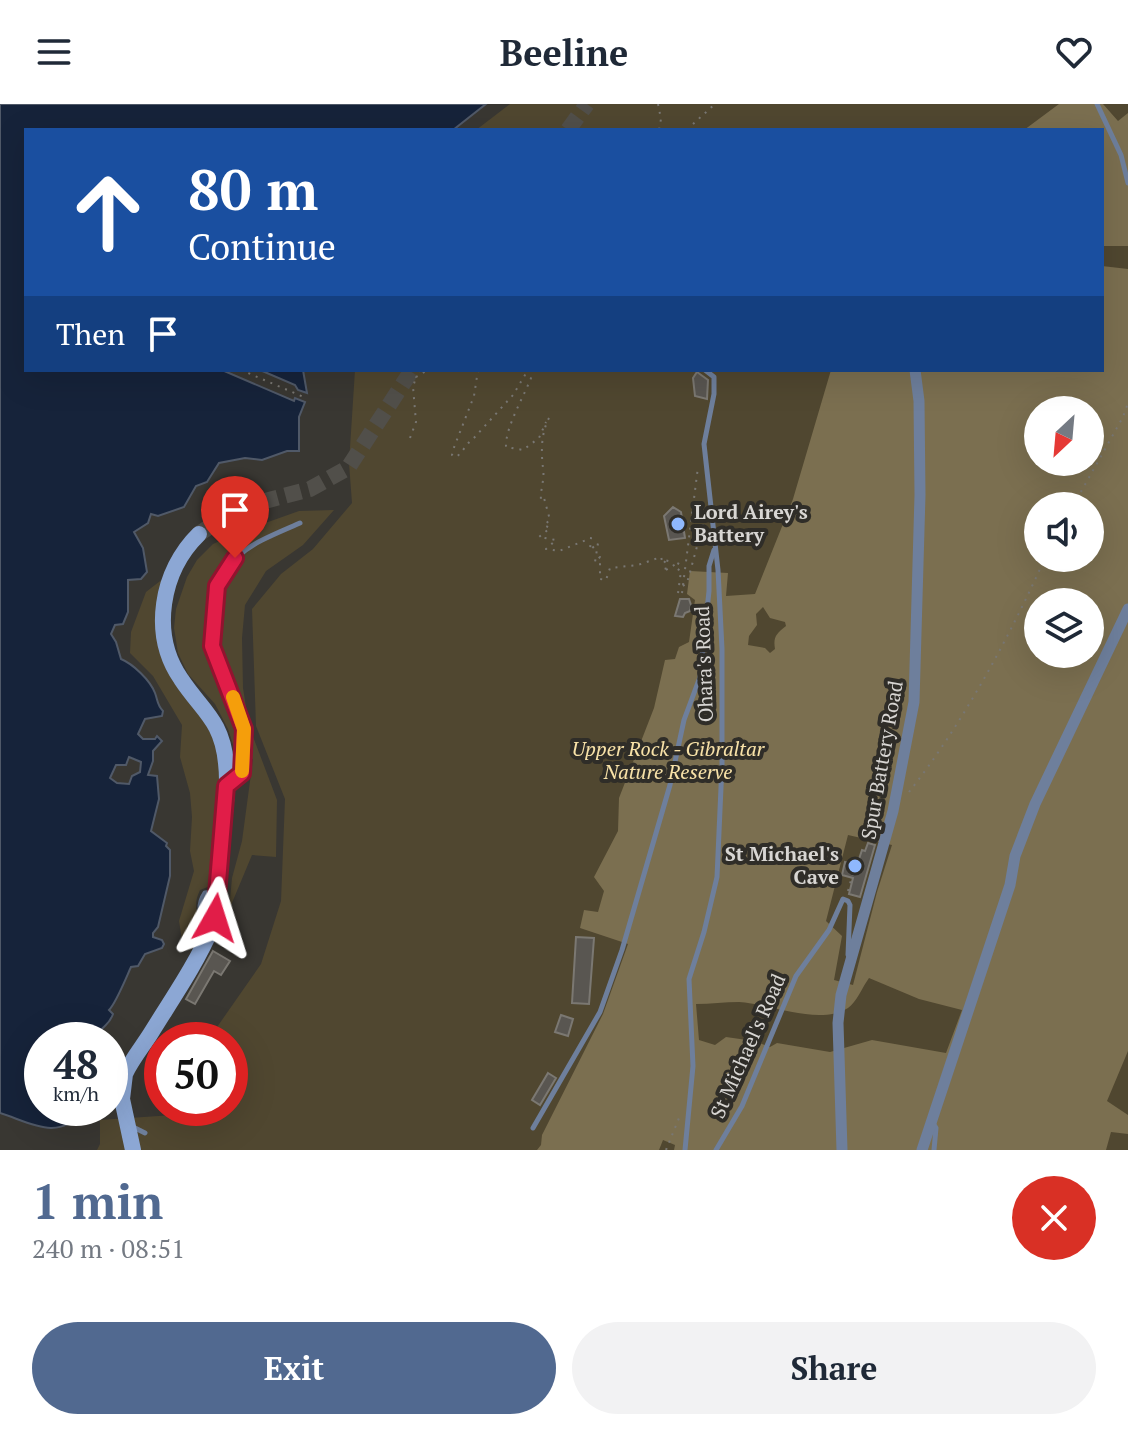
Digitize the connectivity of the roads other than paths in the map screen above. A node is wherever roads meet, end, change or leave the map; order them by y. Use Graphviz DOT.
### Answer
graph roads {
  1 [pos="1097,104"];
  2 [pos="1128,183"];
  3 [pos="708,372"];
  4 [pos="915,372"];
  5 [pos="300,523"];
  6 [pos="199,534"];
  7 [pos="714,549"];
  8 [pos="1128,609"];
  9 [pos="226,786"];
  10 [pos="847,973"];
  11 [pos="128,1067"];
  12 [pos="931,1118"];
  13 [pos="128,1125"];
  14 [pos="533,1128"];
  15 [pos="145,1133"];
  16 [pos="133,1150"];
  17 [pos="685,1150"];
  18 [pos="716,1150"];
  19 [pos="842,1150"];
  20 [pos="922,1150"];
  21 [pos="934,1150"];
  1 -- 2 [label="lane"];
  3 -- 7 [label="lane, Ohara's Road"];
  4 -- 10 [label="street, Spur Battery Road"];
  5 -- 9 [label="lane"];
  6 -- 9 [label="main road"];
  7 -- 14 [label="lane"];
  7 -- 17 [label="lane, Ohara's Road"];
  8 -- 12 [label="street"];
  9 -- 11 [label="main road"];
  10 -- 18 [label="lane, St Michael's Road"];
  10 -- 19 [label="street, Spur Battery Road"];
  12 -- 20 [label="street"];
  12 -- 21 [label="lane"];
  13 -- 15 [label="lane"];
  13 -- 16 [label="main road"];
}
